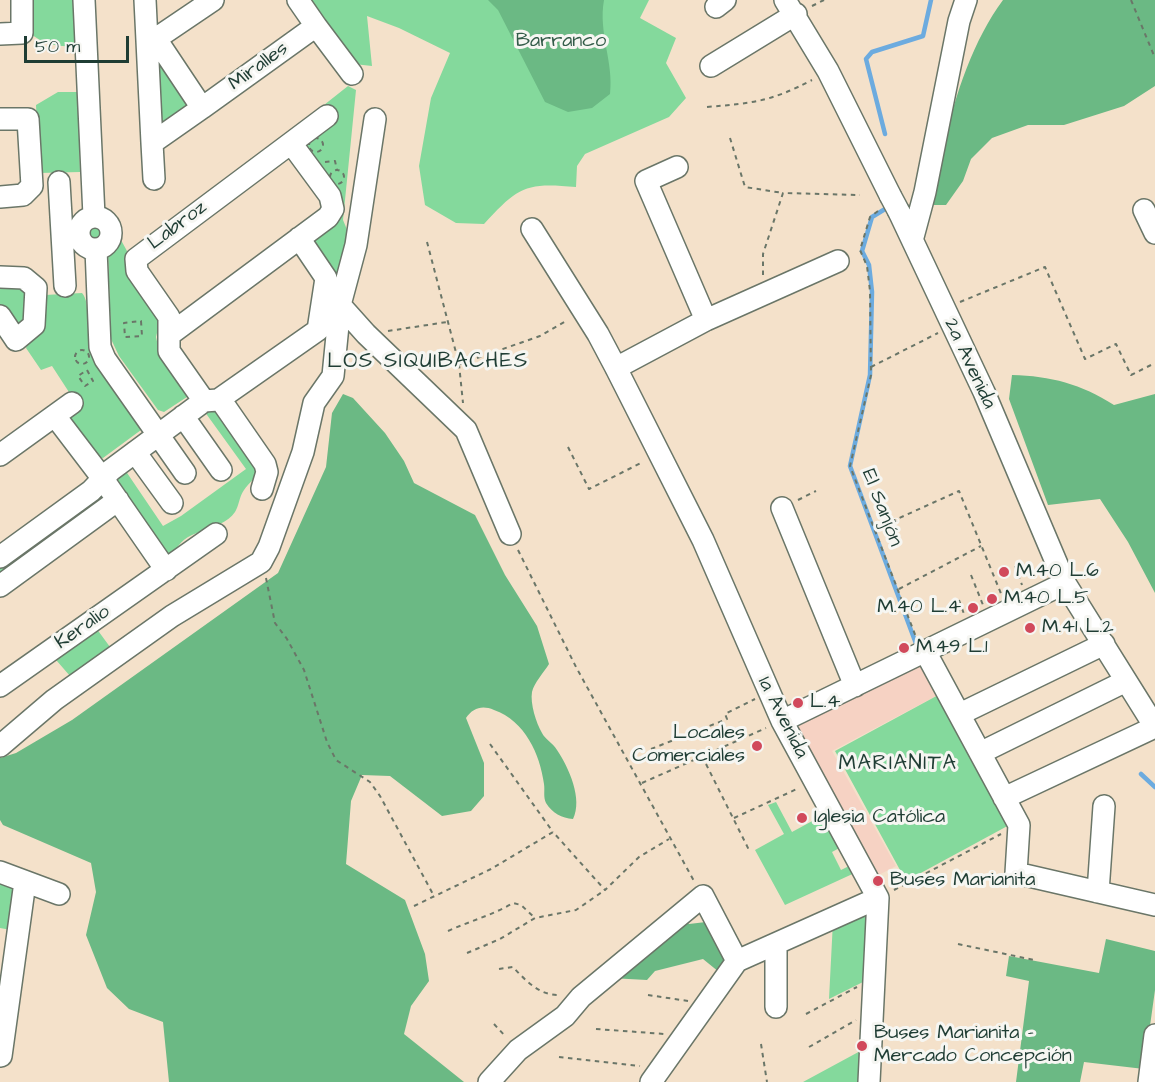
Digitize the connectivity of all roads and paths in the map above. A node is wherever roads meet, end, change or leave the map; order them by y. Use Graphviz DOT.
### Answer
graph roads {
  1 [pos="22,0"];
  2 [pos="84,0"];
  3 [pos="145,0"];
  4 [pos="213,0"];
  5 [pos="298,0"];
  6 [pos="966,0"];
  7 [pos="1131,0"];
  8 [pos="790,7"];
  9 [pos="316,26"];
  10 [pos="0,34"];
  11 [pos="152,42"];
  12 [pos="1155,58"];
  13 [pos="711,66"];
  14 [pos="828,71"];
  15 [pos="352,74"];
  16 [pos="707,107"];
  17 [pos="202,108"];
  18 [pos="327,116"];
  19 [pos="0,119"];
  20 [pos="375,119"];
  21 [pos="730,138"];
  22 [pos="152,143"];
  23 [pos="291,143"];
  24 [pos="677,167"];
  25 [pos="154,179"];
  26 [pos="93,181"];
  27 [pos="59,182"];
  28 [pos="32,186"];
  29 [pos="783,193"];
  30 [pos="860,195"];
  31 [pos="0,197"];
  32 [pos="892,204"];
  33 [pos="1144,210"];
  34 [pos="532,229"];
  35 [pos="1155,233"];
  36 [pos="913,237"];
  37 [pos="299,238"];
  38 [pos="427,242"];
  39 [pos="838,261"];
  40 [pos="0,277"];
  41 [pos="96,285"];
  42 [pos="64,286"];
  43 [pos="36,288"];
  44 [pos="764,293"];
  45 [pos="340,305"];
  46 [pos="584,311"];
  47 [pos="0,316"];
  48 [pos="948,318"];
  49 [pos="706,320"];
  50 [pos="447,322"];
  51 [pos="124,323"];
  52 [pos="366,334"];
  53 [pos="169,335"];
  54 [pos="8,346"];
  55 [pos="1155,363"];
  56 [pos="80,364"];
  57 [pos="459,364"];
  58 [pos="616,368"];
  59 [pos="870,368"];
  60 [pos="81,374"];
  61 [pos="212,400"];
  62 [pos="72,403"];
  63 [pos="55,416"];
  64 [pos="183,416"];
  65 [pos="465,430"];
  66 [pos="158,434"];
  67 [pos="568,447"];
  68 [pos="135,452"];
  69 [pos="659,454"];
  70 [pos="0,455"];
  71 [pos="181,466"];
  72 [pos="221,470"];
  73 [pos="103,479"];
  74 [pos="262,489"];
  75 [pos="816,491"];
  76 [pos="118,500"];
  77 [pos="172,503"];
  78 [pos="782,508"];
  79 [pos="875,529"];
  80 [pos="216,534"];
  81 [pos="510,534"];
  82 [pos="981,546"];
  83 [pos="0,557"];
  84 [pos="261,562"];
  85 [pos="166,570"];
  86 [pos="971,575"];
  87 [pos="1065,583"];
  88 [pos="0,586"];
  89 [pos="898,590"];
  90 [pos="1009,612"];
  91 [pos="990,622"];
  92 [pos="1104,644"];
  93 [pos="919,652"];
  94 [pos="1126,681"];
  95 [pos="0,686"];
  96 [pos="855,687"];
  97 [pos="768,693"];
  98 [pos="960,714"];
  99 [pos="782,722"];
  100 [pos="1155,726"];
  101 [pos="489,744"];
  102 [pos="0,746"];
  103 [pos="651,749"];
  104 [pos="980,753"];
  105 [pos="702,756"];
  106 [pos="815,781"];
  107 [pos="642,783"];
  108 [pos="1004,798"];
  109 [pos="1104,806"];
  110 [pos="734,818"];
  111 [pos="1019,825"];
  112 [pos="553,832"];
  113 [pos="669,839"];
  114 [pos="750,852"];
  115 [pos="0,872"];
  116 [pos="25,882"];
  117 [pos="605,890"];
  118 [pos="1098,892"];
  119 [pos="59,894"];
  120 [pos="434,896"];
  121 [pos="703,896"];
  122 [pos="878,898"];
  123 [pos="1155,905"];
  124 [pos="414,906"];
  125 [pos="535,918"];
  126 [pos="448,932"];
  127 [pos="776,944"];
  128 [pos="957,944"];
  129 [pos="467,953"];
  130 [pos="1034,960"];
  131 [pos="737,962"];
  132 [pos="499,969"];
  133 [pos="873,980"];
  134 [pos="648,995"];
  135 [pos="581,997"];
  136 [pos="706,1004"];
  137 [pos="776,1007"];
  138 [pos="871,1012"];
  139 [pos="806,1014"];
  140 [pos="596,1029"];
  141 [pos="683,1035"];
  142 [pos="1155,1035"];
  143 [pos="761,1044"];
  144 [pos="809,1047"];
  145 [pos="1,1056"];
  146 [pos="559,1057"];
  147 [pos="656,1075"];
  148 [pos="489,1082"];
  149 [pos="767,1082"];
  150 [pos="868,1082"];
  151 [pos="1149,1082"];
  1 -- 10 [label="street"];
  2 -- 26 [label="street"];
  3 -- 11 [label="street"];
  4 -- 11 [label="street"];
  5 -- 9 [label="street"];
  6 -- 36 [label="street"];
  7 -- 12 [label="path"];
  8 -- 13 [label="street"];
  8 -- 14 [label="street, 2a Avenida"];
  9 -- 15 [label="street"];
  9 -- 17 [label="street, Miralles"];
  11 -- 17 [label="street"];
  11 -- 22 [label="street"];
  14 -- 16 [label="path"];
  14 -- 32 [label="street, 2a Avenida"];
  17 -- 22 [label="street, Miralles"];
  18 -- 23 [label="street, Labroz"];
  19 -- 28 [label="street"];
  20 -- 45 [label="street"];
  21 -- 29 [label="path"];
  22 -- 25 [label="street"];
  23 -- 37 [label="street"];
  23 -- 53 [label="street, Labroz"];
  24 -- 49 [label="street"];
  26 -- 27 [label="street"];
  26 -- 41 [label="street"];
  27 -- 28 [label="street"];
  27 -- 42 [label="street"];
  28 -- 31 [label="street"];
  29 -- 30 [label="path"];
  29 -- 44 [label="path"];
  32 -- 36 [label="street, 2a Avenida"];
  32 -- 59 [label="path, El Sanjón"];
  33 -- 35 [label="street"];
  34 -- 46 [label="street, 1a Avenida"];
  36 -- 48 [label="street, 2a Avenida"];
  37 -- 53 [label="street"];
  37 -- 61 [label="street"];
  38 -- 50 [label="path"];
  39 -- 44 [label="street"];
  40 -- 43 [label="street"];
  41 -- 42 [label="street"];
  41 -- 66 [label="street"];
  42 -- 43 [label="street"];
  43 -- 54 [label="street"];
  44 -- 49 [label="street"];
  45 -- 52 [label="street"];
  45 -- 84 [label="street"];
  46 -- 57 [label="path"];
  46 -- 58 [label="street, 1a Avenida"];
  47 -- 54 [label="street"];
  48 -- 55 [label="path"];
  48 -- 59 [label="path"];
  48 -- 87 [label="street, 2a Avenida"];
  49 -- 58 [label="street"];
  50 -- 52 [label="path"];
  50 -- 57 [label="path"];
  51 -- 51 [label="path"];
  52 -- 65 [label="street"];
  53 -- 61 [label="street, Labroz"];
  56 -- 56 [label="path"];
  56 -- 60 [label="path"];
  57 -- 65 [label="path"];
  58 -- 69 [label="street, 1a Avenida"];
  59 -- 79 [label="path, El Sanjón"];
  60 -- 60 [label="path"];
  61 -- 64 [label="street"];
  61 -- 74 [label="street, Labroz"];
  62 -- 63 [label="street"];
  63 -- 70 [label="street"];
  63 -- 73 [label="street"];
  64 -- 66 [label="street"];
  64 -- 72 [label="street"];
  65 -- 81 [label="street"];
  66 -- 68 [label="street"];
  66 -- 71 [label="street"];
  67 -- 69 [label="path"];
  68 -- 73 [label="street"];
  68 -- 77 [label="street"];
  69 -- 97 [label="street, 1a Avenida"];
  73 -- 76 [label="street"];
  73 -- 83 [label="street"];
  75 -- 78 [label="path"];
  76 -- 85 [label="street"];
  76 -- 88 [label="street"];
  78 -- 96 [label="street"];
  79 -- 82 [label="path"];
  79 -- 89 [label="path, El Sanjón"];
  80 -- 85 [label="street, Keralio"];
  81 -- 107 [label="path"];
  82 -- 89 [label="path"];
  82 -- 90 [label="path"];
  84 -- 102 [label="street"];
  84 -- 120 [label="path"];
  85 -- 95 [label="street, Keralio"];
  86 -- 91 [label="path"];
  87 -- 90 [label="street"];
  87 -- 92 [label="street, 2a Avenida"];
  89 -- 93 [label="path, El Sanjón"];
  90 -- 91 [label="street"];
  91 -- 93 [label="street"];
  92 -- 94 [label="street, 2a Avenida"];
  92 -- 98 [label="street"];
  93 -- 96 [label="street"];
  93 -- 98 [label="street"];
  94 -- 100 [label="street, 2a Avenida"];
  94 -- 104 [label="street"];
  96 -- 99 [label="street"];
  97 -- 99 [label="street, 1a Avenida"];
  97 -- 103 [label="path"];
  98 -- 104 [label="street"];
  99 -- 105 [label="path"];
  99 -- 106 [label="street, 1a Avenida"];
  100 -- 108 [label="street"];
  101 -- 112 [label="path"];
  104 -- 108 [label="street"];
  105 -- 107 [label="path"];
  105 -- 110 [label="path"];
  106 -- 110 [label="path"];
  106 -- 122 [label="street, 1a Avenida"];
  107 -- 113 [label="path"];
  108 -- 111 [label="street"];
  109 -- 118 [label="street"];
  110 -- 114 [label="path"];
  111 -- 118 [label="street"];
  111 -- 122 [label="path"];
  112 -- 117 [label="path"];
  112 -- 120 [label="path"];
  113 -- 117 [label="path"];
  113 -- 121 [label="path"];
  115 -- 116 [label="street"];
  116 -- 119 [label="street"];
  116 -- 145 [label="street"];
  117 -- 125 [label="path"];
  118 -- 123 [label="street"];
  120 -- 124 [label="path"];
  121 -- 131 [label="street"];
  121 -- 135 [label="street"];
  122 -- 127 [label="street"];
  122 -- 133 [label="street"];
  125 -- 126 [label="path"];
  125 -- 129 [label="path"];
  127 -- 131 [label="street"];
  127 -- 137 [label="street"];
  128 -- 130 [label="path"];
  131 -- 136 [label="street"];
  132 -- 135 [label="path"];
  133 -- 138 [label="street"];
  133 -- 139 [label="path"];
  134 -- 136 [label="path"];
  135 -- 148 [label="street"];
  136 -- 141 [label="street"];
  138 -- 144 [label="path"];
  138 -- 150 [label="street"];
  140 -- 141 [label="path"];
  141 -- 147 [label="street"];
  142 -- 151 [label="street"];
  143 -- 149 [label="path"];
  146 -- 147 [label="path"];
}
